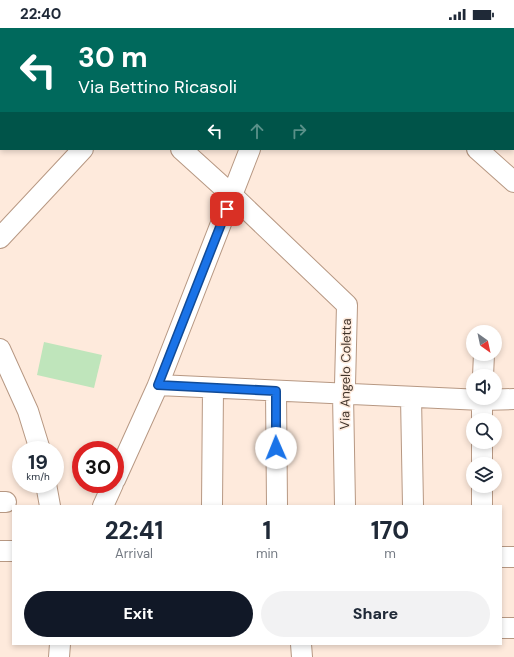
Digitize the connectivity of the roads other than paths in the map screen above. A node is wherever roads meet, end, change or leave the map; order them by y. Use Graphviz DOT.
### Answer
graph roads {
  1 [pos="82,150"];
  2 [pos="182,150"];
  3 [pos="250,150"];
  4 [pos="478,150"];
  5 [pos="512,177"];
  6 [pos="232,195"];
  7 [pos="0,238"];
  8 [pos="0,349"];
  9 [pos="158,385"];
  10 [pos="213,388"];
  11 [pos="276,391"];
  12 [pos="343,394"];
  13 [pos="411,397"];
  14 [pos="466,399"];
  15 [pos="502,399"];
  16 [pos="514,399"];
  17 [pos="37,441"];
  18 [pos="124,460"];
  19 [pos="48,493"];
  20 [pos="109,493"];
  21 [pos="482,493"];
  22 [pos="50,505"];
  23 [pos="103,505"];
  24 [pos="212,505"];
  25 [pos="277,505"];
  26 [pos="345,505"];
  27 [pos="413,505"];
  28 [pos="482,505"];
  29 [pos="0,551"];
  30 [pos="12,551"];
  31 [pos="502,557"];
  32 [pos="514,557"];
  33 [pos="502,628"];
  34 [pos="514,628"];
  35 [pos="60,645"];
  36 [pos="301,645"];
  37 [pos="59,657"];
  38 [pos="302,657"];
  1 -- 7 [label="street"];
  2 -- 6 [label="street, Via Angelo Coletta"];
  3 -- 6 [label="street"];
  4 -- 5 [label="street"];
  6 -- 9 [label="street"];
  6 -- 12 [label="street, Via Angelo Coletta"];
  8 -- 17 [label="street"];
  9 -- 10 [label="street"];
  9 -- 18 [label="street"];
  10 -- 11 [label="street"];
  10 -- 24 [label="street"];
  11 -- 12 [label="street"];
  11 -- 25 [label="street"];
  12 -- 13 [label="street"];
  12 -- 26 [label="street, Via Angelo Coletta"];
  13 -- 14 [label="street"];
  13 -- 27 [label="street"];
  15 -- 16 [label="street"];
  19 -- 22 [label="street"];
  20 -- 23 [label="street"];
  21 -- 28 [label="street"];
  29 -- 30 [label="street"];
  31 -- 32 [label="street"];
  33 -- 34 [label="street"];
  35 -- 37 [label="street"];
  36 -- 38 [label="street"];
}
